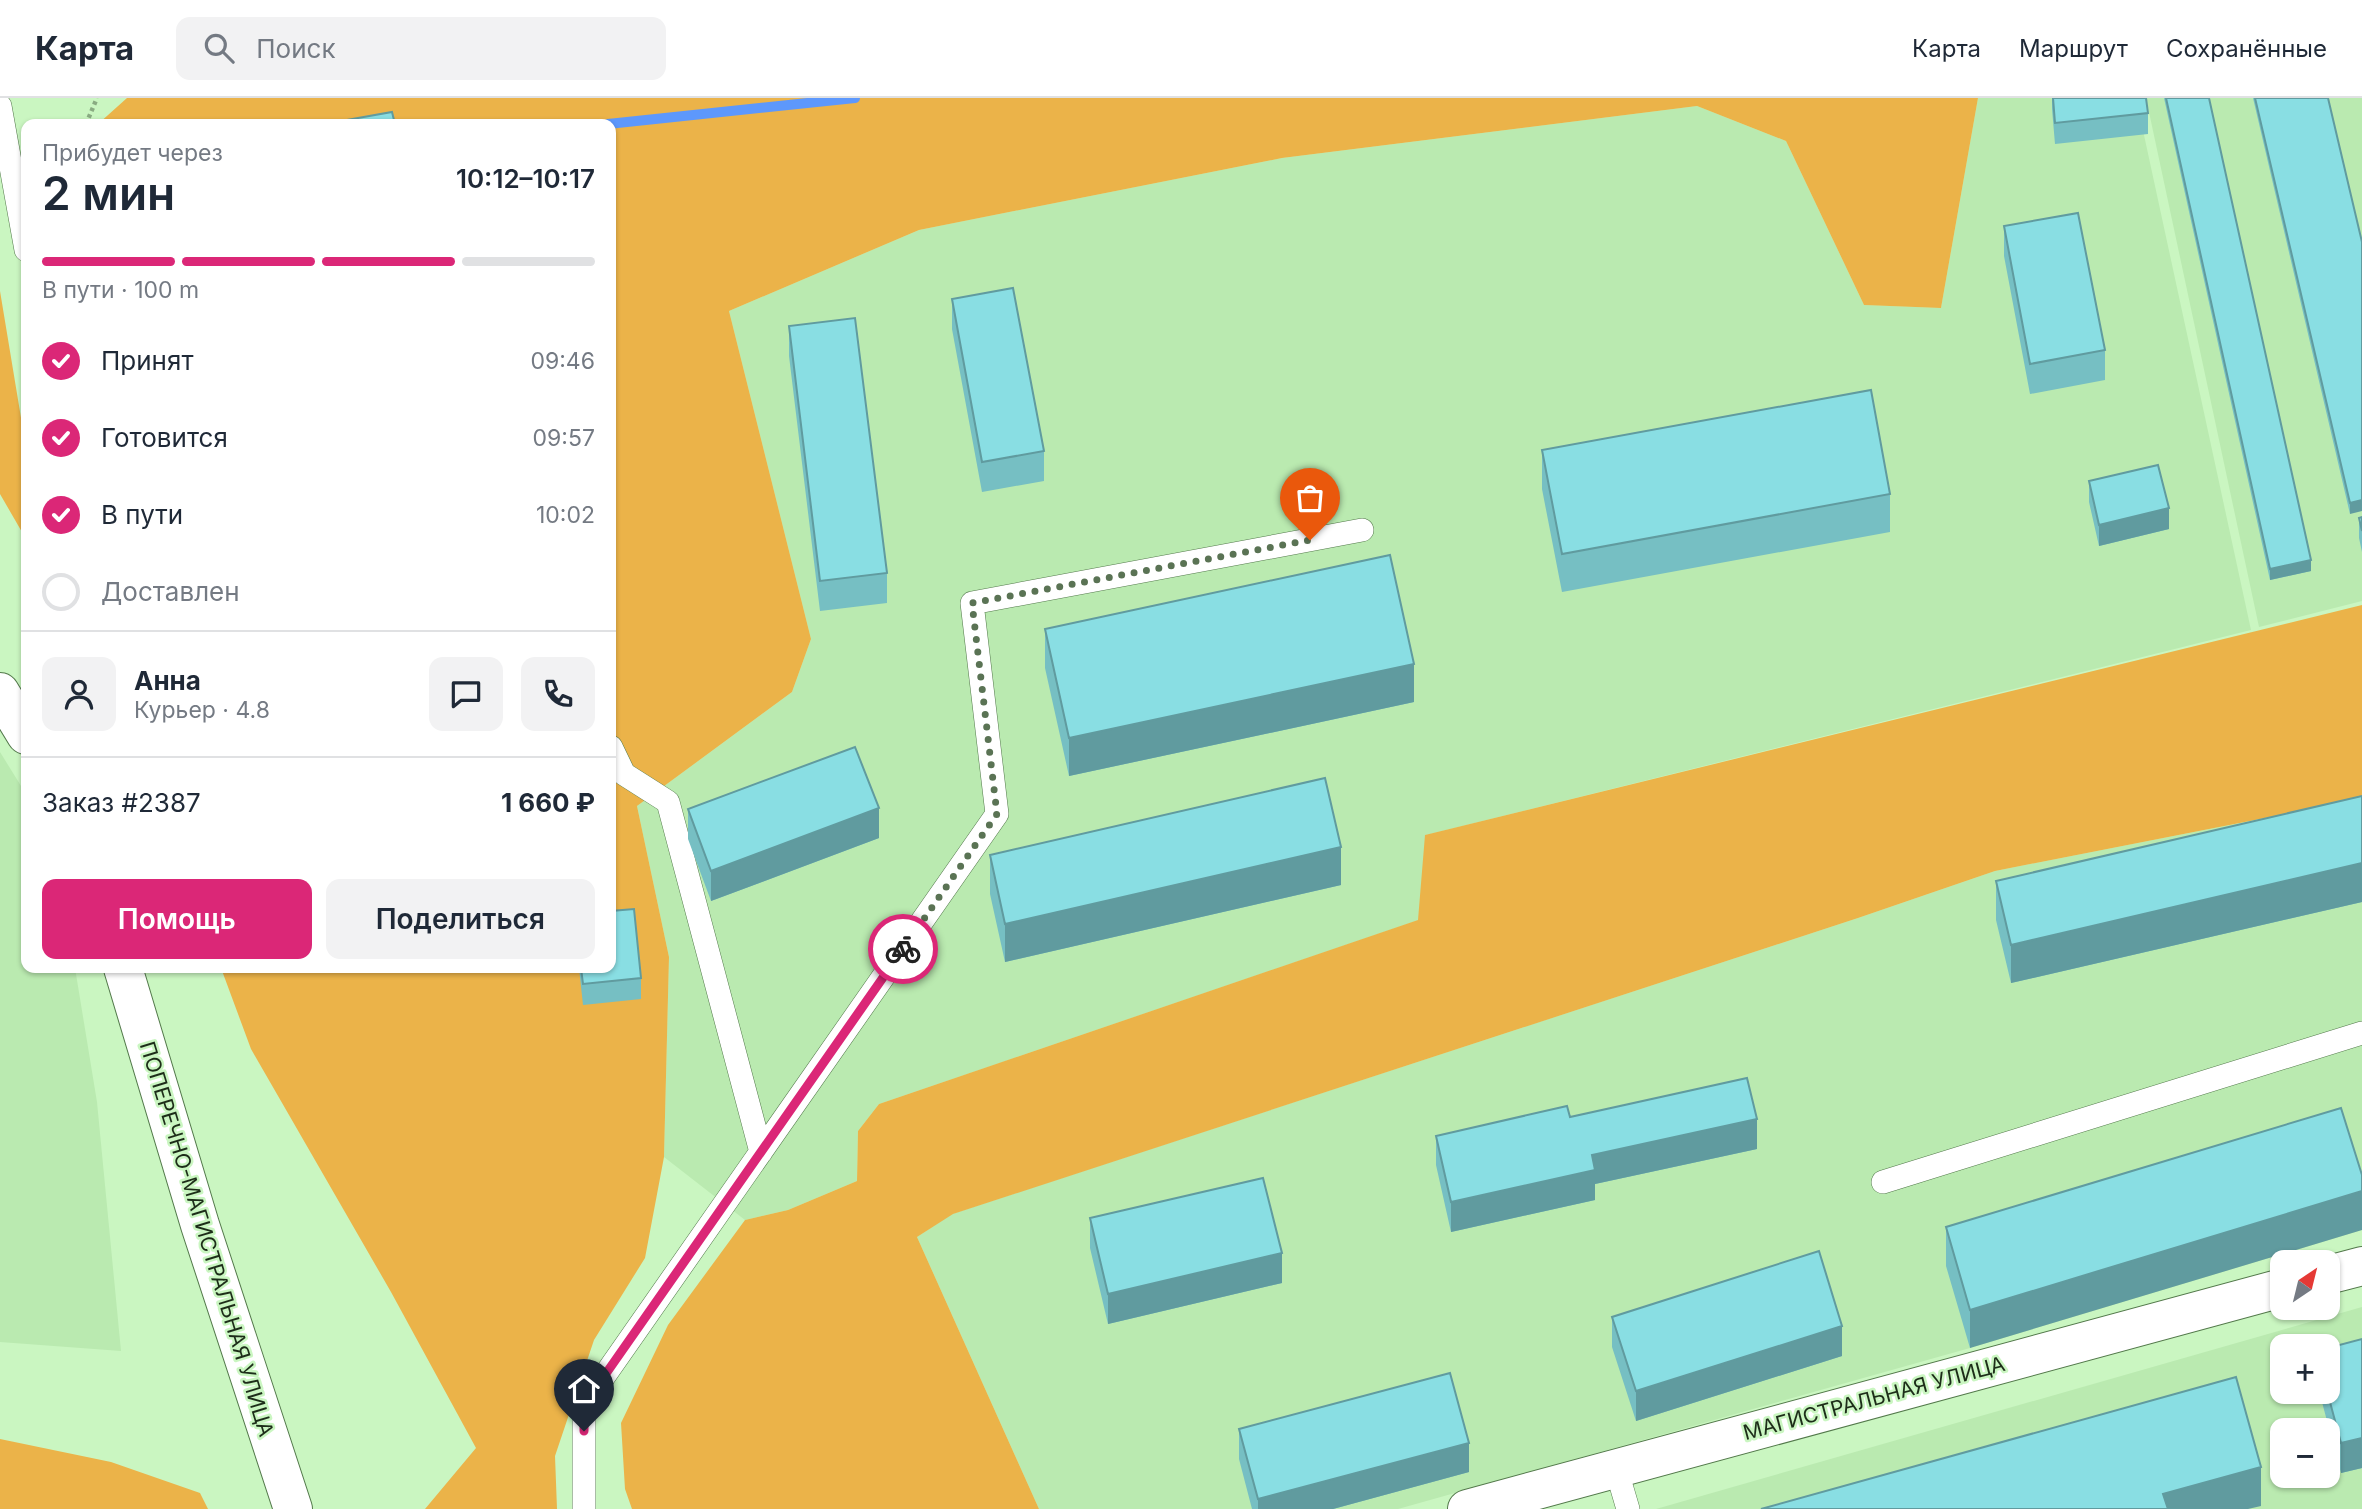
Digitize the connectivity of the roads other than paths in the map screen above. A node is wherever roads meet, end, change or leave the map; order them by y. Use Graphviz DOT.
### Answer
graph roads {
  1 [pos="0,106"];
  2 [pos="21,222"];
  3 [pos="1362,530"];
  4 [pos="0,692"];
  5 [pos="21,727"];
  6 [pos="616,757"];
  7 [pos="124,973"];
  8 [pos="2362,1033"];
  9 [pos="761,1152"];
  10 [pos="1883,1182"];
  11 [pos="2362,1266"];
  12 [pos="2340,1272"];
  13 [pos="2270,1291"];
  14 [pos="1616,1468"];
  15 [pos="293,1509"];
  16 [pos="584,1509"];
  17 [pos="1467,1509"];
  18 [pos="1628,1509"];
  1 -- 2 [label="lane"];
  3 -- 9 [label="lane"];
  4 -- 5 [label="street"];
  6 -- 9 [label="lane"];
  7 -- 15 [label="street, ПОПЕРЕЧНО-МАГИСТРАЛЬНАЯ УЛИЦА"];
  8 -- 10 [label="lane"];
  9 -- 16 [label="lane"];
  11 -- 12 [label="street"];
  13 -- 14 [label="street, МАГИСТРАЛЬНАЯ УЛИЦА"];
  14 -- 17 [label="street, МАГИСТРАЛЬНАЯ УЛИЦА"];
  14 -- 18 [label="lane"];
}
